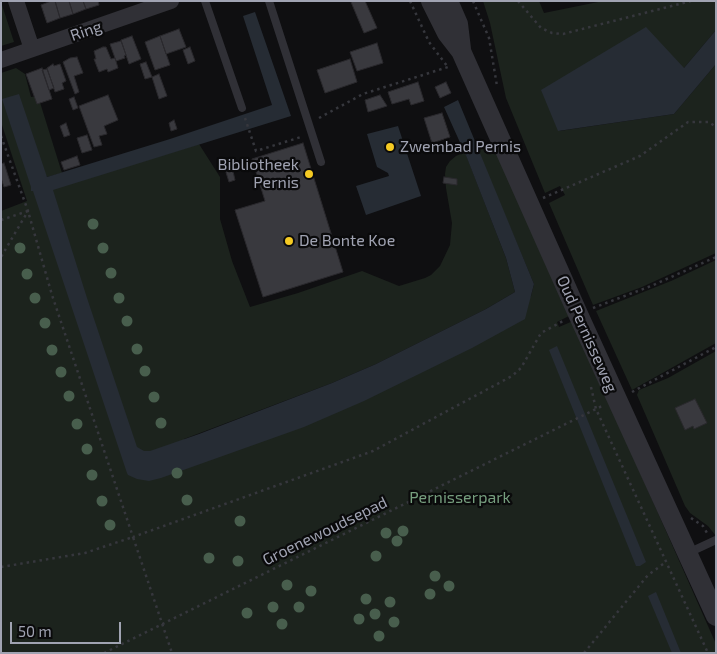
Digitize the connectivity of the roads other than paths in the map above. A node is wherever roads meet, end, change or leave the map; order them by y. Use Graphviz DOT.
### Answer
graph roads {
  1 [pos="16,1"];
  2 [pos="171,1"];
  3 [pos="205,1"];
  4 [pos="269,1"];
  5 [pos="431,1"];
  6 [pos="448,1"];
  7 [pos="32,50"];
  8 [pos="461,51"];
  9 [pos="1,60"];
  10 [pos="242,108"];
  11 [pos="321,162"];
  12 [pos="716,540"];
  13 [pos="688,554"];
  14 [pos="716,616"];
  1 -- 7 [label="street"];
  2 -- 7 [label="street, Ring"];
  3 -- 10 [label="lane"];
  4 -- 11 [label="lane"];
  5 -- 8 [label="street, Oud Pernisseweg"];
  6 -- 8 [label="street, Oud Pernisseweg"];
  7 -- 9 [label="street, Ring"];
  8 -- 13 [label="street, Oud Pernisseweg"];
  12 -- 13 [label="lane"];
  13 -- 14 [label="street, Oud Pernisseweg"];
}
